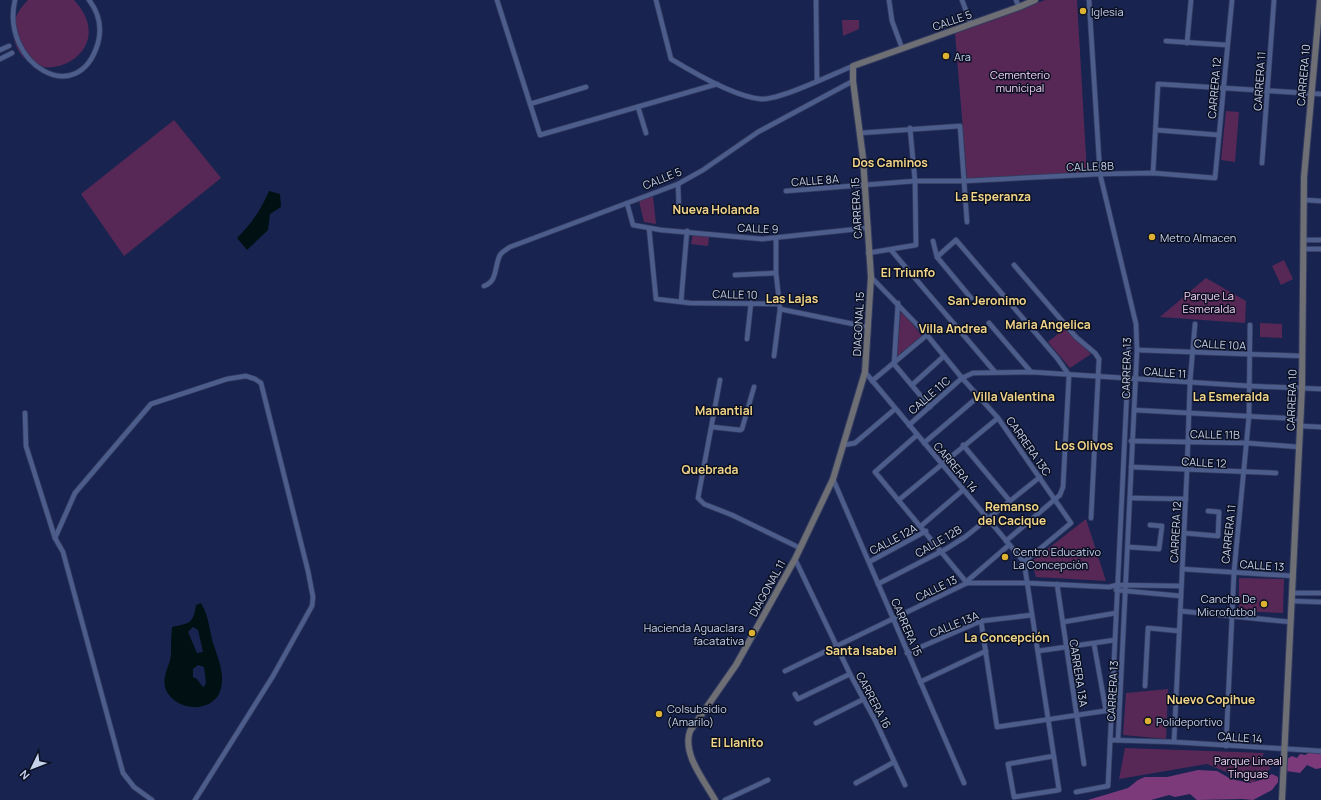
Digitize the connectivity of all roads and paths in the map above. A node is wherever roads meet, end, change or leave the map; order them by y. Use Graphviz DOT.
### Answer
graph roads {
  1 [pos="16,0"];
  2 [pos="89,0"];
  3 [pos="497,0"];
  4 [pos="656,0"];
  5 [pos="816,0"];
  6 [pos="889,0"];
  7 [pos="962,0"];
  8 [pos="1016,0"];
  9 [pos="1035,0"];
  10 [pos="1089,0"];
  11 [pos="1191,0"];
  12 [pos="1232,0"];
  13 [pos="1274,0"];
  14 [pos="1320,0"];
  15 [pos="1019,8"];
  16 [pos="7,16"];
  17 [pos="971,24"];
  18 [pos="6,39"];
  19 [pos="1166,41"];
  20 [pos="1188,43"];
  21 [pos="1227,45"];
  22 [pos="9,46"];
  23 [pos="902,48"];
  24 [pos="0,50"];
  25 [pos="0,59"];
  26 [pos="853,66"];
  27 [pos="41,75"];
  28 [pos="853,81"];
  29 [pos="817,82"];
  30 [pos="718,84"];
  31 [pos="586,87"];
  32 [pos="1224,88"];
  33 [pos="1267,91"];
  34 [pos="1311,94"];
  35 [pos="1321,94"];
  36 [pos="530,104"];
  37 [pos="638,107"];
  38 [pos="910,128"];
  39 [pos="1156,130"];
  40 [pos="646,133"];
  41 [pos="860,133"];
  42 [pos="1219,135"];
  43 [pos="1262,163"];
  44 [pos="1153,173"];
  45 [pos="1100,174"];
  46 [pos="1215,178"];
  47 [pos="915,181"];
  48 [pos="965,181"];
  49 [pos="678,184"];
  50 [pos="864,185"];
  51 [pos="786,191"];
  52 [pos="1306,200"];
  53 [pos="1321,201"];
  54 [pos="627,203"];
  55 [pos="680,209"];
  56 [pos="967,222"];
  57 [pos="648,228"];
  58 [pos="867,228"];
  59 [pos="688,231"];
  60 [pos="776,239"];
  61 [pos="1305,240"];
  62 [pos="1321,240"];
  63 [pos="933,241"];
  64 [pos="1304,249"];
  65 [pos="1321,249"];
  66 [pos="891,250"];
  67 [pos="868,253"];
  68 [pos="937,256"];
  69 [pos="1014,266"];
  70 [pos="776,273"];
  71 [pos="735,274"];
  72 [pos="871,277"];
  73 [pos="484,286"];
  74 [pos="971,298"];
  75 [pos="681,302"];
  76 [pos="751,303"];
  77 [pos="898,303"];
  78 [pos="779,306"];
  79 [pos="989,323"];
  80 [pos="1195,324"];
  81 [pos="1250,325"];
  82 [pos="868,327"];
  83 [pos="927,335"];
  84 [pos="748,339"];
  85 [pos="1129,349"];
  86 [pos="1137,350"];
  87 [pos="1192,352"];
  88 [pos="1251,355"];
  89 [pos="774,356"];
  90 [pos="944,356"];
  91 [pos="1302,356"];
  92 [pos="894,364"];
  93 [pos="865,372"];
  94 [pos="995,372"];
  95 [pos="1030,372"];
  96 [pos="1069,375"];
  97 [pos="1099,377"];
  98 [pos="962,378"];
  99 [pos="1127,379"];
  100 [pos="1135,379"];
  101 [pos="720,380"];
  102 [pos="872,381"];
  103 [pos="1190,382"];
  104 [pos="912,385"];
  105 [pos="1250,386"];
  106 [pos="754,387"];
  107 [pos="1302,387"];
  108 [pos="1321,389"];
  109 [pos="980,396"];
  110 [pos="930,407"];
  111 [pos="895,409"];
  112 [pos="1134,410"];
  113 [pos="25,413"];
  114 [pos="1190,413"];
  115 [pos="1249,416"];
  116 [pos="998,418"];
  117 [pos="1301,418"];
  118 [pos="909,425"];
  119 [pos="1300,426"];
  120 [pos="712,427"];
  121 [pos="1321,427"];
  122 [pos="917,435"];
  123 [pos="1131,441"];
  124 [pos="924,443"];
  125 [pos="1188,443"];
  126 [pos="1247,443"];
  127 [pos="844,445"];
  128 [pos="963,445"];
  129 [pos="1299,447"];
  130 [pos="941,463"];
  131 [pos="1131,467"];
  132 [pos="1187,470"];
  133 [pos="1243,473"];
  134 [pos="1276,473"];
  135 [pos="1040,477"];
  136 [pos="833,479"];
  137 [pos="963,490"];
  138 [pos="1130,498"];
  139 [pos="900,499"];
  140 [pos="1186,499"];
  141 [pos="1009,500"];
  142 [pos="1054,500"];
  143 [pos="1208,511"];
  144 [pos="987,518"];
  145 [pos="1091,518"];
  146 [pos="1150,525"];
  147 [pos="921,526"];
  148 [pos="926,531"];
  149 [pos="1184,533"];
  150 [pos="55,538"];
  151 [pos="1007,543"];
  152 [pos="1128,547"];
  153 [pos="800,548"];
  154 [pos="941,551"];
  155 [pos="795,559"];
  156 [pos="869,562"];
  157 [pos="1024,562"];
  158 [pos="1182,569"];
  159 [pos="1234,572"];
  160 [pos="1293,576"];
  161 [pos="966,582"];
  162 [pos="1027,583"];
  163 [pos="878,584"];
  164 [pos="1057,584"];
  165 [pos="1117,585"];
  166 [pos="1126,585"];
  167 [pos="1181,586"];
  168 [pos="1109,587"];
  169 [pos="1117,591"];
  170 [pos="1125,592"];
  171 [pos="1292,593"];
  172 [pos="1321,593"];
  173 [pos="1181,596"];
  174 [pos="1292,601"];
  175 [pos="1321,602"];
  176 [pos="1180,611"];
  177 [pos="1116,613"];
  178 [pos="1032,615"];
  179 [pos="1232,616"];
  180 [pos="892,619"];
  181 [pos="981,621"];
  182 [pos="1063,622"];
  183 [pos="1290,622"];
  184 [pos="1179,631"];
  185 [pos="1115,640"];
  186 [pos="1094,644"];
  187 [pos="838,646"];
  188 [pos="1066,648"];
  189 [pos="986,651"];
  190 [pos="1038,651"];
  191 [pos="907,653"];
  192 [pos="785,671"];
  193 [pos="850,674"];
  194 [pos="920,682"];
  195 [pos="1145,686"];
  196 [pos="796,694"];
  197 [pos="864,699"];
  198 [pos="1111,710"];
  199 [pos="1106,711"];
  200 [pos="1077,716"];
  201 [pos="1048,720"];
  202 [pos="816,723"];
  203 [pos="1110,740"];
  204 [pos="1118,740"];
  205 [pos="1174,742"];
  206 [pos="1226,746"];
  207 [pos="1284,749"];
  208 [pos="1321,751"];
  209 [pos="1054,756"];
  210 [pos="894,762"];
  211 [pos="1084,764"];
  212 [pos="768,780"];
  213 [pos="856,783"];
  214 [pos="964,783"];
  215 [pos="905,785"];
  216 [pos="1076,792"];
  217 [pos="152,800"];
  218 [pos="195,800"];
  219 [pos="715,800"];
  220 [pos="725,800"];
  221 [pos="1282,800"];
  1 -- 16 [label="street"];
  2 -- 27 [label="street"];
  3 -- 36 [label="street"];
  4 -- 30 [label="street"];
  5 -- 29 [label="street"];
  6 -- 23 [label="street"];
  7 -- 17 [label="street"];
  8 -- 15 [label="street"];
  9 -- 15 [label="street, CALLE 5"];
  10 -- 45 [label="street, CARRERA 13"];
  11 -- 20 [label="street"];
  12 -- 21 [label="street, CARRERA 12"];
  13 -- 33 [label="street, CARRERA 11"];
  14 -- 34 [label="street, CARRERA 10"];
  15 -- 17 [label="street, CALLE 5"];
  17 -- 23 [label="street, CALLE 5"];
  18 -- 22 [label="street"];
  19 -- 20 [label="street"];
  20 -- 21 [label="street"];
  21 -- 32 [label="street, CARRERA 12"];
  22 -- 24 [label="street"];
  22 -- 25 [label="street"];
  23 -- 26 [label="street, CALLE 5"];
  26 -- 28 [label="street, CARRERA 15"];
  26 -- 29 [label="street"];
  28 -- 41 [label="street, CARRERA 15"];
  28 -- 49 [label="street, CALLE 5"];
  29 -- 30 [label="street"];
  30 -- 37 [label="street"];
  31 -- 36 [label="street"];
  32 -- 33 [label="street"];
  32 -- 39 [label="street"];
  32 -- 42 [label="street, CARRERA 12"];
  33 -- 34 [label="street"];
  33 -- 43 [label="street, CARRERA 11"];
  34 -- 35 [label="street"];
  34 -- 52 [label="street, CARRERA 10"];
  36 -- 37 [label="street"];
  37 -- 40 [label="street"];
  38 -- 41 [label="street"];
  38 -- 47 [label="street"];
  38 -- 48 [label="street"];
  39 -- 42 [label="street"];
  39 -- 44 [label="street"];
  41 -- 50 [label="street, CARRERA 15"];
  42 -- 46 [label="street, CARRERA 12"];
  44 -- 45 [label="street, CALLE 8B"];
  44 -- 46 [label="street, CALLE 8B"];
  45 -- 48 [label="street, CALLE 8B"];
  45 -- 86 [label="street, CARRERA 13"];
  47 -- 48 [label="street, CALLE 8A"];
  47 -- 50 [label="street, CALLE 8A"];
  47 -- 66 [label="street"];
  48 -- 56 [label="street"];
  49 -- 54 [label="street, CALLE 5"];
  49 -- 55 [label="street"];
  50 -- 51 [label="street, CALLE 8A"];
  50 -- 58 [label="street, CARRERA 15"];
  52 -- 53 [label="street"];
  52 -- 61 [label="street, CARRERA 10"];
  54 -- 57 [label="street"];
  54 -- 73 [label="street, CALLE 5"];
  57 -- 59 [label="street, CALLE 9"];
  57 -- 75 [label="street, CALLE 10"];
  58 -- 60 [label="street, CALLE 9"];
  58 -- 67 [label="street, CARRERA 15"];
  59 -- 60 [label="street, CALLE 9"];
  59 -- 75 [label="street"];
  60 -- 70 [label="street"];
  61 -- 62 [label="street"];
  61 -- 64 [label="street, CARRERA 10"];
  63 -- 68 [label="street"];
  64 -- 65 [label="street"];
  64 -- 91 [label="street, CARRERA 10"];
  66 -- 67 [label="street"];
  66 -- 94 [label="street"];
  67 -- 72 [label="street, CARRERA 15"];
  68 -- 74 [label="street"];
  68 -- 96 [label="street"];
  69 -- 97 [label="street"];
  70 -- 71 [label="street"];
  70 -- 78 [label="street"];
  72 -- 77 [label="street, CARRERA 13C"];
  72 -- 82 [label="street, DIAGONAL 15"];
  75 -- 76 [label="street, CALLE 10"];
  76 -- 78 [label="street, CALLE 10"];
  76 -- 84 [label="street"];
  77 -- 83 [label="street, CARRERA 13C"];
  77 -- 92 [label="street"];
  78 -- 82 [label="street"];
  78 -- 89 [label="street"];
  79 -- 95 [label="street"];
  80 -- 87 [label="street, CARRERA 12"];
  81 -- 88 [label="street, CARRERA 11"];
  82 -- 93 [label="street, DIAGONAL 15"];
  83 -- 90 [label="street, CARRERA 13C"];
  83 -- 92 [label="street"];
  85 -- 99 [label="street, CARRERA 13"];
  86 -- 87 [label="street, CALLE 10A"];
  86 -- 100 [label="street, CARRERA 13"];
  87 -- 88 [label="street, CALLE 10A"];
  87 -- 103 [label="street, CARRERA 12"];
  88 -- 91 [label="street, CALLE 10A"];
  88 -- 105 [label="street, CARRERA 11"];
  90 -- 98 [label="street, CARRERA 13C"];
  90 -- 104 [label="street"];
  91 -- 107 [label="street, CARRERA 10"];
  92 -- 102 [label="street"];
  92 -- 104 [label="street"];
  93 -- 102 [label="street, CARRERA 14"];
  93 -- 127 [label="street, DIAGONAL 11"];
  94 -- 95 [label="street, CALLE 11"];
  94 -- 98 [label="street, CALLE 11"];
  95 -- 96 [label="street, CALLE 11"];
  96 -- 97 [label="street, CALLE 11"];
  96 -- 142 [label="street"];
  97 -- 99 [label="street, CALLE 11"];
  97 -- 145 [label="street"];
  98 -- 109 [label="street, CARRERA 13C"];
  98 -- 110 [label="street, CALLE 11C"];
  99 -- 100 [label="street, CALLE 11"];
  99 -- 165 [label="street, CARRERA 13"];
  100 -- 103 [label="street, CALLE 11"];
  100 -- 112 [label="street, CARRERA 13"];
  101 -- 120 [label="street"];
  102 -- 111 [label="street, CARRERA 14"];
  103 -- 105 [label="street, CALLE 11"];
  103 -- 114 [label="street, CARRERA 12"];
  104 -- 110 [label="street"];
  105 -- 107 [label="street, CALLE 11"];
  105 -- 115 [label="street, CARRERA 11"];
  106 -- 120 [label="street"];
  107 -- 108 [label="street, CALLE 11"];
  107 -- 117 [label="street, CARRERA 10"];
  109 -- 116 [label="street, CARRERA 13C"];
  109 -- 124 [label="street"];
  110 -- 118 [label="street, CALLE 11C"];
  111 -- 118 [label="street, CARRERA 14"];
  111 -- 127 [label="street"];
  112 -- 114 [label="street"];
  112 -- 123 [label="street, CARRERA 13"];
  113 -- 150 [label="street"];
  114 -- 115 [label="street"];
  114 -- 125 [label="street, CARRERA 12"];
  115 -- 117 [label="street"];
  115 -- 126 [label="street, CARRERA 11"];
  116 -- 128 [label="street"];
  116 -- 135 [label="street, CARRERA 13C"];
  117 -- 119 [label="street, CARRERA 10"];
  118 -- 122 [label="street, CARRERA 14"];
  119 -- 121 [label="street"];
  119 -- 129 [label="street, CARRERA 10"];
  120 -- 153 [label="street"];
  122 -- 124 [label="street, CARRERA 14"];
  122 -- 139 [label="street"];
  123 -- 125 [label="street, CALLE 11B"];
  123 -- 131 [label="street, CARRERA 13"];
  124 -- 130 [label="street, CARRERA 14"];
  125 -- 126 [label="street, CALLE 11B"];
  125 -- 132 [label="street, CARRERA 12"];
  126 -- 129 [label="street, CALLE 11B"];
  126 -- 133 [label="street, CARRERA 11"];
  127 -- 136 [label="street, DIAGONAL 11"];
  128 -- 130 [label="street"];
  128 -- 141 [label="street"];
  129 -- 160 [label="street, CARRERA 10"];
  130 -- 137 [label="street, CARRERA 14"];
  130 -- 139 [label="street"];
  131 -- 132 [label="street, CALLE 12"];
  131 -- 138 [label="street, CARRERA 13"];
  132 -- 133 [label="street, CALLE 12"];
  132 -- 140 [label="street, CARRERA 12"];
  133 -- 134 [label="street, CALLE 12"];
  133 -- 159 [label="street, CARRERA 11"];
  135 -- 141 [label="street, CALLE 12B"];
  135 -- 142 [label="street, CARRERA 13C"];
  136 -- 153 [label="street, DIAGONAL 11"];
  136 -- 156 [label="street, CARRERA 15"];
  137 -- 144 [label="street, CARRERA 14"];
  137 -- 147 [label="street, CALLE 12A"];
  138 -- 140 [label="street"];
  138 -- 152 [label="street, CARRERA 13"];
  139 -- 147 [label="street"];
  140 -- 149 [label="street, CARRERA 12"];
  141 -- 144 [label="street, CALLE 12B"];
  142 -- 151 [label="street"];
  142 -- 157 [label="street, CARRERA 13C"];
  143 -- 149 [label="street"];
  144 -- 151 [label="street, CARRERA 14"];
  144 -- 154 [label="street, CALLE 12B"];
  146 -- 152 [label="street"];
  147 -- 148 [label="street"];
  148 -- 154 [label="street"];
  148 -- 156 [label="street, CALLE 12A"];
  149 -- 158 [label="street, CARRERA 12"];
  150 -- 217 [label="street"];
  150 -- 218 [label="street"];
  151 -- 157 [label="street, CARRERA 14"];
  151 -- 161 [label="street"];
  152 -- 166 [label="street, CARRERA 13"];
  153 -- 155 [label="street, DIAGONAL 11"];
  154 -- 161 [label="street"];
  154 -- 163 [label="street, CALLE 12B"];
  155 -- 187 [label="street, CARRERA 16"];
  155 -- 219 [label="street, DIAGONAL 11"];
  156 -- 163 [label="street, CARRERA 15"];
  157 -- 162 [label="street"];
  158 -- 159 [label="street, CALLE 13"];
  158 -- 167 [label="street, CARRERA 12"];
  159 -- 160 [label="street, CALLE 13"];
  159 -- 179 [label="street, CARRERA 11"];
  160 -- 171 [label="street, CARRERA 10"];
  161 -- 162 [label="street, CALLE 13"];
  161 -- 180 [label="street, CALLE 13"];
  162 -- 164 [label="street, CALLE 13"];
  162 -- 178 [label="street"];
  163 -- 180 [label="street, CARRERA 15"];
  164 -- 168 [label="street, CALLE 13"];
  164 -- 182 [label="street, CARRERA 13A"];
  165 -- 166 [label="street, CALLE 13"];
  165 -- 168 [label="street, CALLE 13"];
  165 -- 169 [label="street, CARRERA 13"];
  166 -- 167 [label="street, CALLE 13"];
  166 -- 170 [label="street, CARRERA 13"];
  167 -- 173 [label="street, CARRERA 12"];
  168 -- 169 [label="street, CALLE 13"];
  169 -- 170 [label="street, CALLE 13"];
  169 -- 177 [label="street, CARRERA 13"];
  170 -- 173 [label="street, CALLE 13"];
  170 -- 204 [label="street, CARRERA 13"];
  171 -- 172 [label="street"];
  171 -- 174 [label="street, CARRERA 10"];
  173 -- 176 [label="street, CARRERA 12"];
  174 -- 175 [label="street"];
  174 -- 183 [label="street, CARRERA 10"];
  176 -- 179 [label="street"];
  176 -- 184 [label="street, CARRERA 12"];
  177 -- 182 [label="street"];
  177 -- 185 [label="street, CARRERA 13"];
  178 -- 181 [label="street, CALLE 13A"];
  178 -- 190 [label="street"];
  179 -- 183 [label="street"];
  179 -- 206 [label="street, CARRERA 11"];
  180 -- 187 [label="street, CALLE 13"];
  180 -- 191 [label="street, CARRERA 15"];
  181 -- 189 [label="street"];
  181 -- 191 [label="street, CALLE 13A"];
  182 -- 188 [label="street, CARRERA 13A"];
  183 -- 207 [label="street, CARRERA 10"];
  184 -- 195 [label="street"];
  184 -- 205 [label="street, CARRERA 12"];
  185 -- 186 [label="street"];
  185 -- 198 [label="street, CARRERA 13"];
  186 -- 188 [label="street"];
  186 -- 199 [label="street, CARRERA 13"];
  187 -- 192 [label="street, CALLE 13"];
  187 -- 193 [label="street, CARRERA 16"];
  188 -- 190 [label="street"];
  188 -- 200 [label="street, CARRERA 13A"];
  189 -- 194 [label="street"];
  189 -- 201 [label="street"];
  190 -- 201 [label="street"];
  191 -- 194 [label="street, CARRERA 15"];
  193 -- 196 [label="street"];
  193 -- 197 [label="street, CARRERA 16"];
  194 -- 214 [label="street, CARRERA 15"];
  197 -- 202 [label="street"];
  197 -- 210 [label="street, CARRERA 16"];
  198 -- 199 [label="street"];
  198 -- 203 [label="street, CARRERA 13"];
  199 -- 200 [label="street"];
  200 -- 201 [label="street"];
  200 -- 211 [label="street, CARRERA 13A"];
  201 -- 209 [label="street"];
  203 -- 204 [label="street, CALLE 14"];
  203 -- 216 [label="street, CARRERA 13"];
  204 -- 205 [label="street, CALLE 14"];
  205 -- 206 [label="street, CALLE 14"];
  206 -- 207 [label="street, CALLE 14"];
  207 -- 208 [label="street, CALLE 14"];
  207 -- 221 [label="street, CARRERA 10"];
  209 -- 209 [label="street"];
  210 -- 213 [label="street"];
  210 -- 215 [label="street, CARRERA 16"];
  212 -- 220 [label="street"];
}
